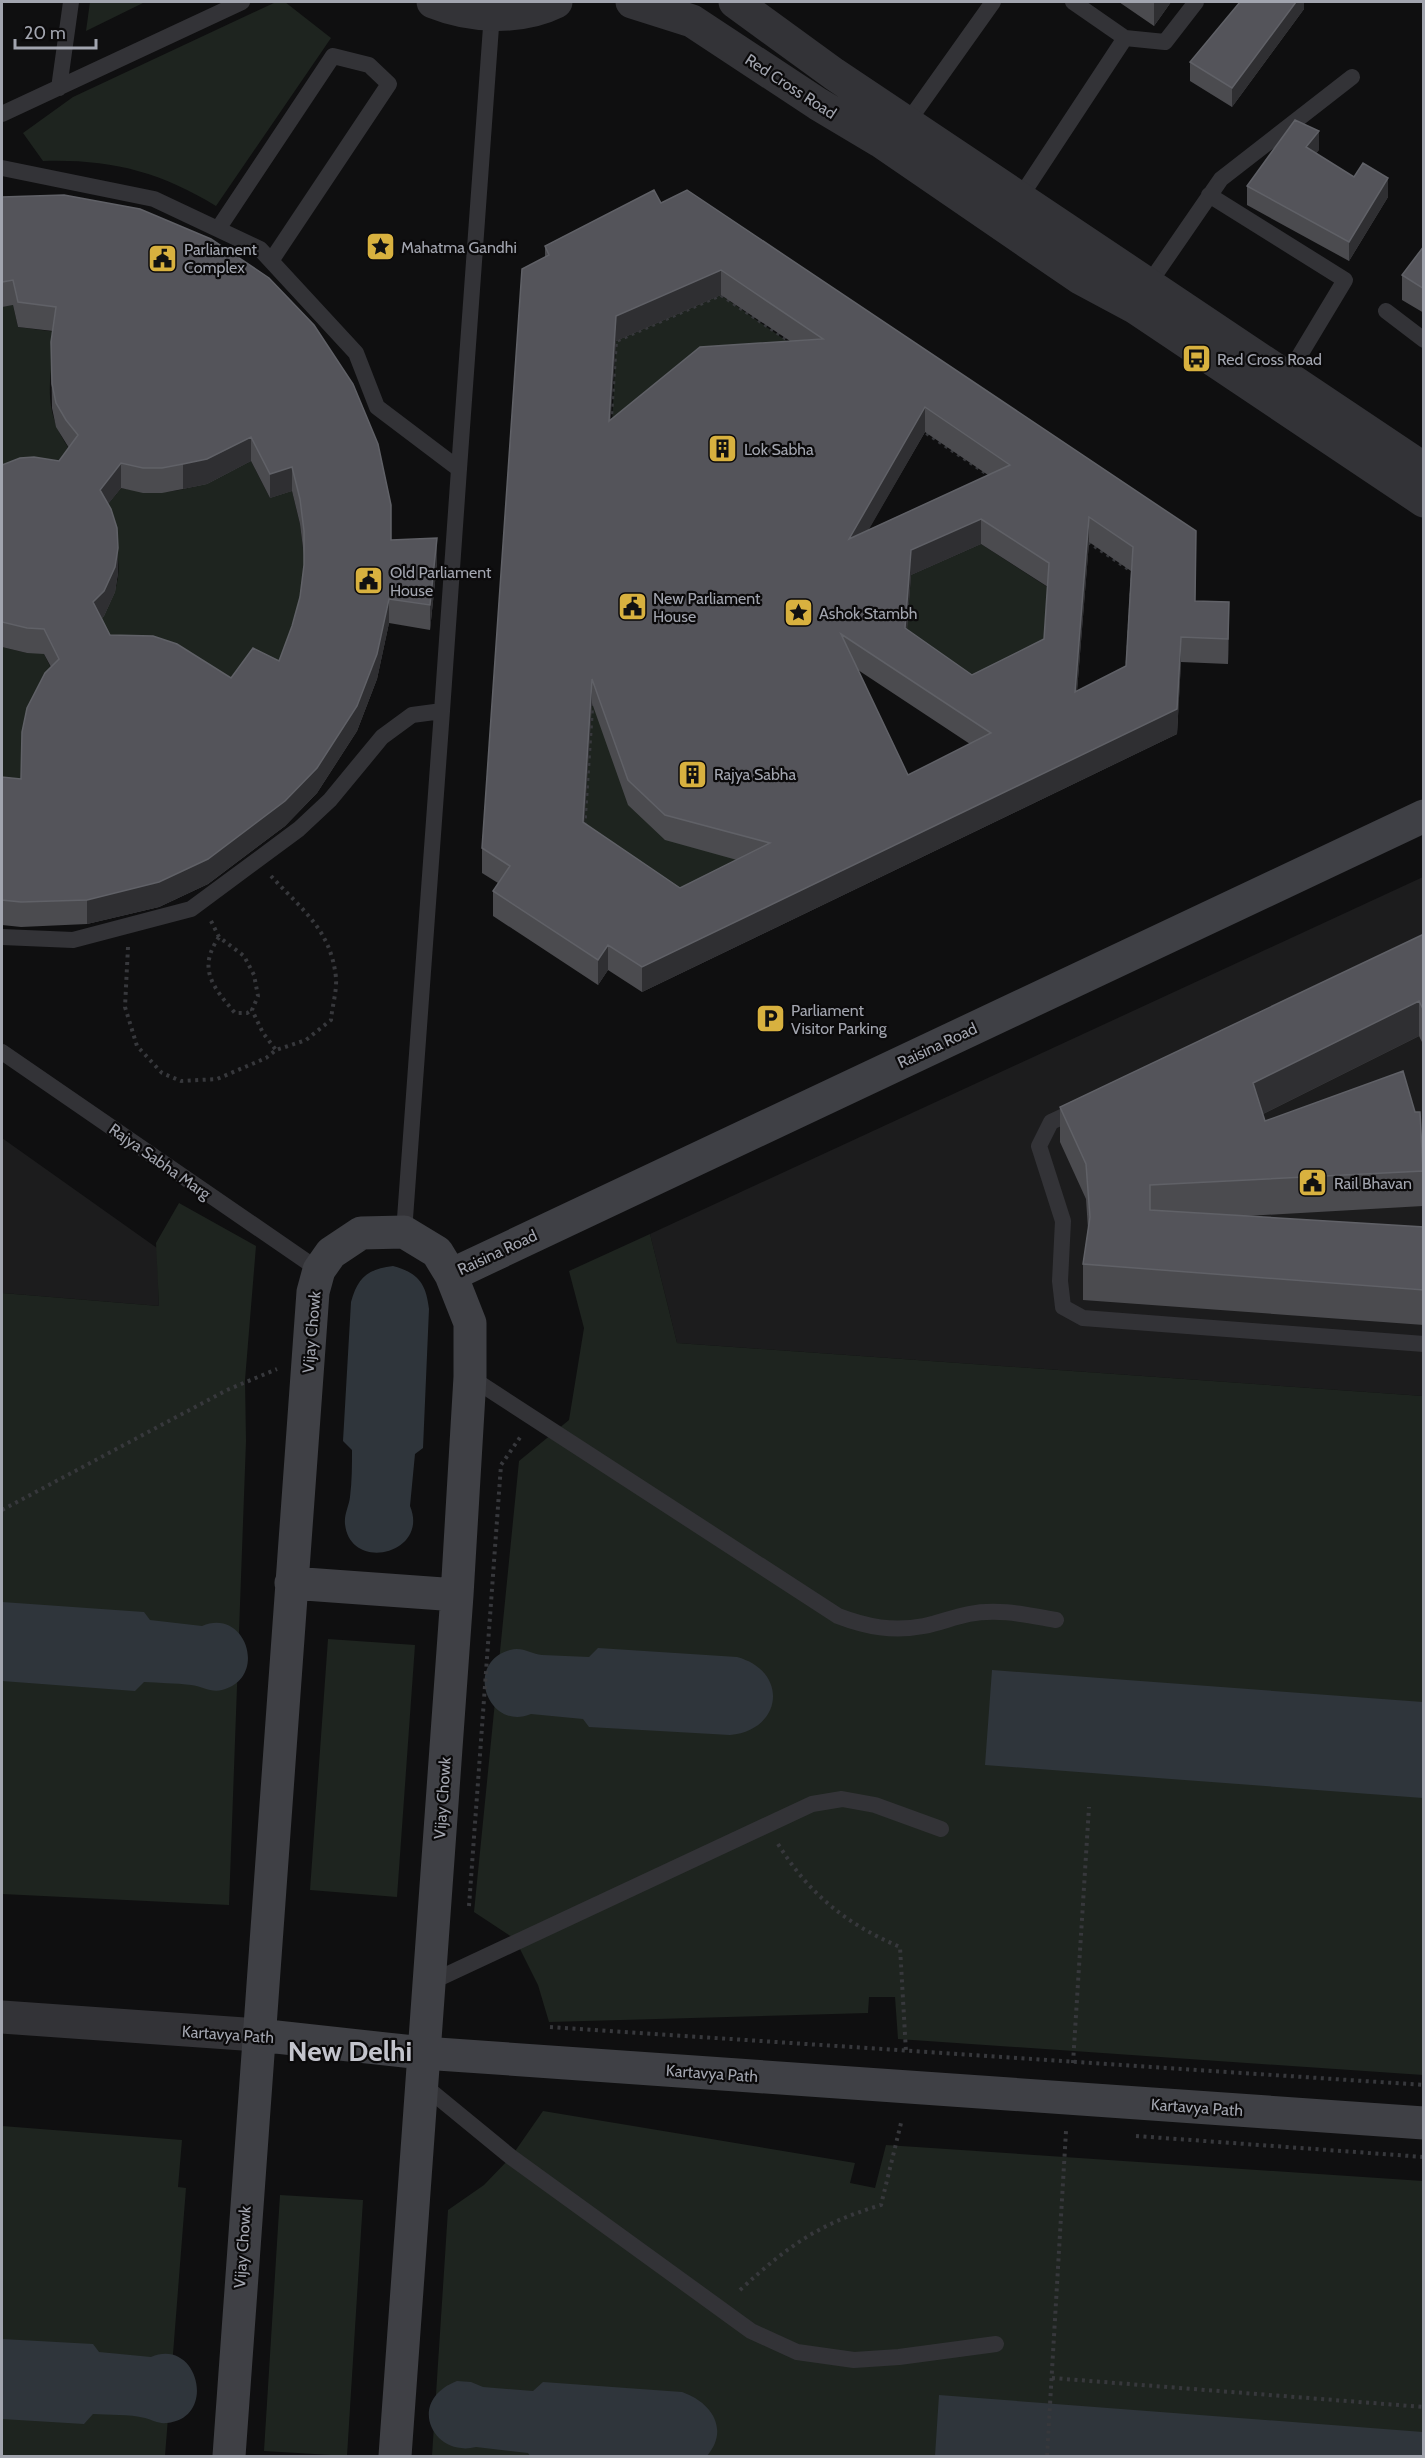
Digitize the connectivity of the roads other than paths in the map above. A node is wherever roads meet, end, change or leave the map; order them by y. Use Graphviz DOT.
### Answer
graph roads {
  1 [pos="71,2"];
  2 [pos="242,2"];
  3 [pos="433,2"];
  4 [pos="556,2"];
  5 [pos="632,2"];
  6 [pos="735,2"];
  7 [pos="993,2"];
  8 [pos="1073,2"];
  9 [pos="1196,2"];
  10 [pos="492,13"];
  11 [pos="1125,38"];
  12 [pos="1352,77"];
  13 [pos="59,88"];
  14 [pos="2,114"];
  15 [pos="907,123"];
  16 [pos="2,168"];
  17 [pos="1209,195"];
  18 [pos="1019,199"];
  19 [pos="218,229"];
  20 [pos="271,261"];
  21 [pos="1148,285"];
  22 [pos="1386,311"];
  23 [pos="1424,339"];
  24 [pos="1286,378"];
  25 [pos="459,469"];
  26 [pos="1424,469"];
  27 [pos="1424,501"];
  28 [pos="442,711"];
  29 [pos="1421,823"];
  30 [pos="2,937"];
  31 [pos="2,1052"];
  32 [pos="1093,1102"];
  33 [pos="404,1232"];
  34 [pos="319,1270"];
  35 [pos="450,1275"];
  36 [pos="1424,1344"];
  37 [pos="470,1377"];
  38 [pos="291,1583"];
  39 [pos="457,1595"];
  40 [pos="1056,1620"];
  41 [pos="941,1829"];
  42 [pos="429,1983"];
  43 [pos="2,2017"];
  44 [pos="258,2035"];
  45 [pos="423,2068"];
  46 [pos="1424,2123"];
  47 [pos="996,2344"];
  48 [pos="229,2457"];
  49 [pos="395,2457"];
  1 -- 13 [label="lane"];
  2 -- 13 [label="lane"];
  3 -- 10 [label="street"];
  4 -- 10 [label="street"];
  5 -- 27 [label="street, Red Cross Road"];
  6 -- 15 [label="street, Red Cross Road"];
  7 -- 15 [label="lane"];
  8 -- 11 [label="lane"];
  9 -- 11 [label="lane"];
  10 -- 25 [label="lane"];
  11 -- 18 [label="lane"];
  12 -- 17 [label="lane"];
  13 -- 14 [label="lane"];
  15 -- 18 [label="street, Red Cross Road"];
  16 -- 19 [label="lane"];
  17 -- 21 [label="lane"];
  17 -- 24 [label="lane"];
  18 -- 21 [label="street, Red Cross Road"];
  19 -- 20 [label="lane"];
  19 -- 20 [label="lane"];
  20 -- 25 [label="lane"];
  21 -- 24 [label="street, Red Cross Road"];
  22 -- 23 [label="lane"];
  24 -- 26 [label="street, Red Cross Road"];
  25 -- 28 [label="lane"];
  28 -- 30 [label="lane"];
  28 -- 33 [label="lane"];
  29 -- 35 [label="main road, Raisina Road"];
  31 -- 34 [label="lane, Rajya Sabha Marg"];
  32 -- 36 [label="lane"];
  33 -- 34 [label="main road, Vijay Chowk"];
  33 -- 35 [label="main road, Vijay Chowk"];
  34 -- 38 [label="main road, Vijay Chowk"];
  35 -- 37 [label="main road, Vijay Chowk"];
  37 -- 39 [label="main road, Vijay Chowk"];
  37 -- 40 [label="lane"];
  38 -- 39 [label="main road"];
  38 -- 44 [label="main road, Vijay Chowk"];
  39 -- 42 [label="main road, Vijay Chowk"];
  41 -- 42 [label="lane"];
  42 -- 45 [label="main road, Vijay Chowk"];
  43 -- 44 [label="street, Kartavya Path"];
  44 -- 45 [label="main road, Kartavya Path"];
  44 -- 48 [label="main road, Vijay Chowk"];
  45 -- 46 [label="main road, Kartavya Path"];
  45 -- 47 [label="lane"];
  45 -- 49 [label="main road, Vijay Chowk"];
}
